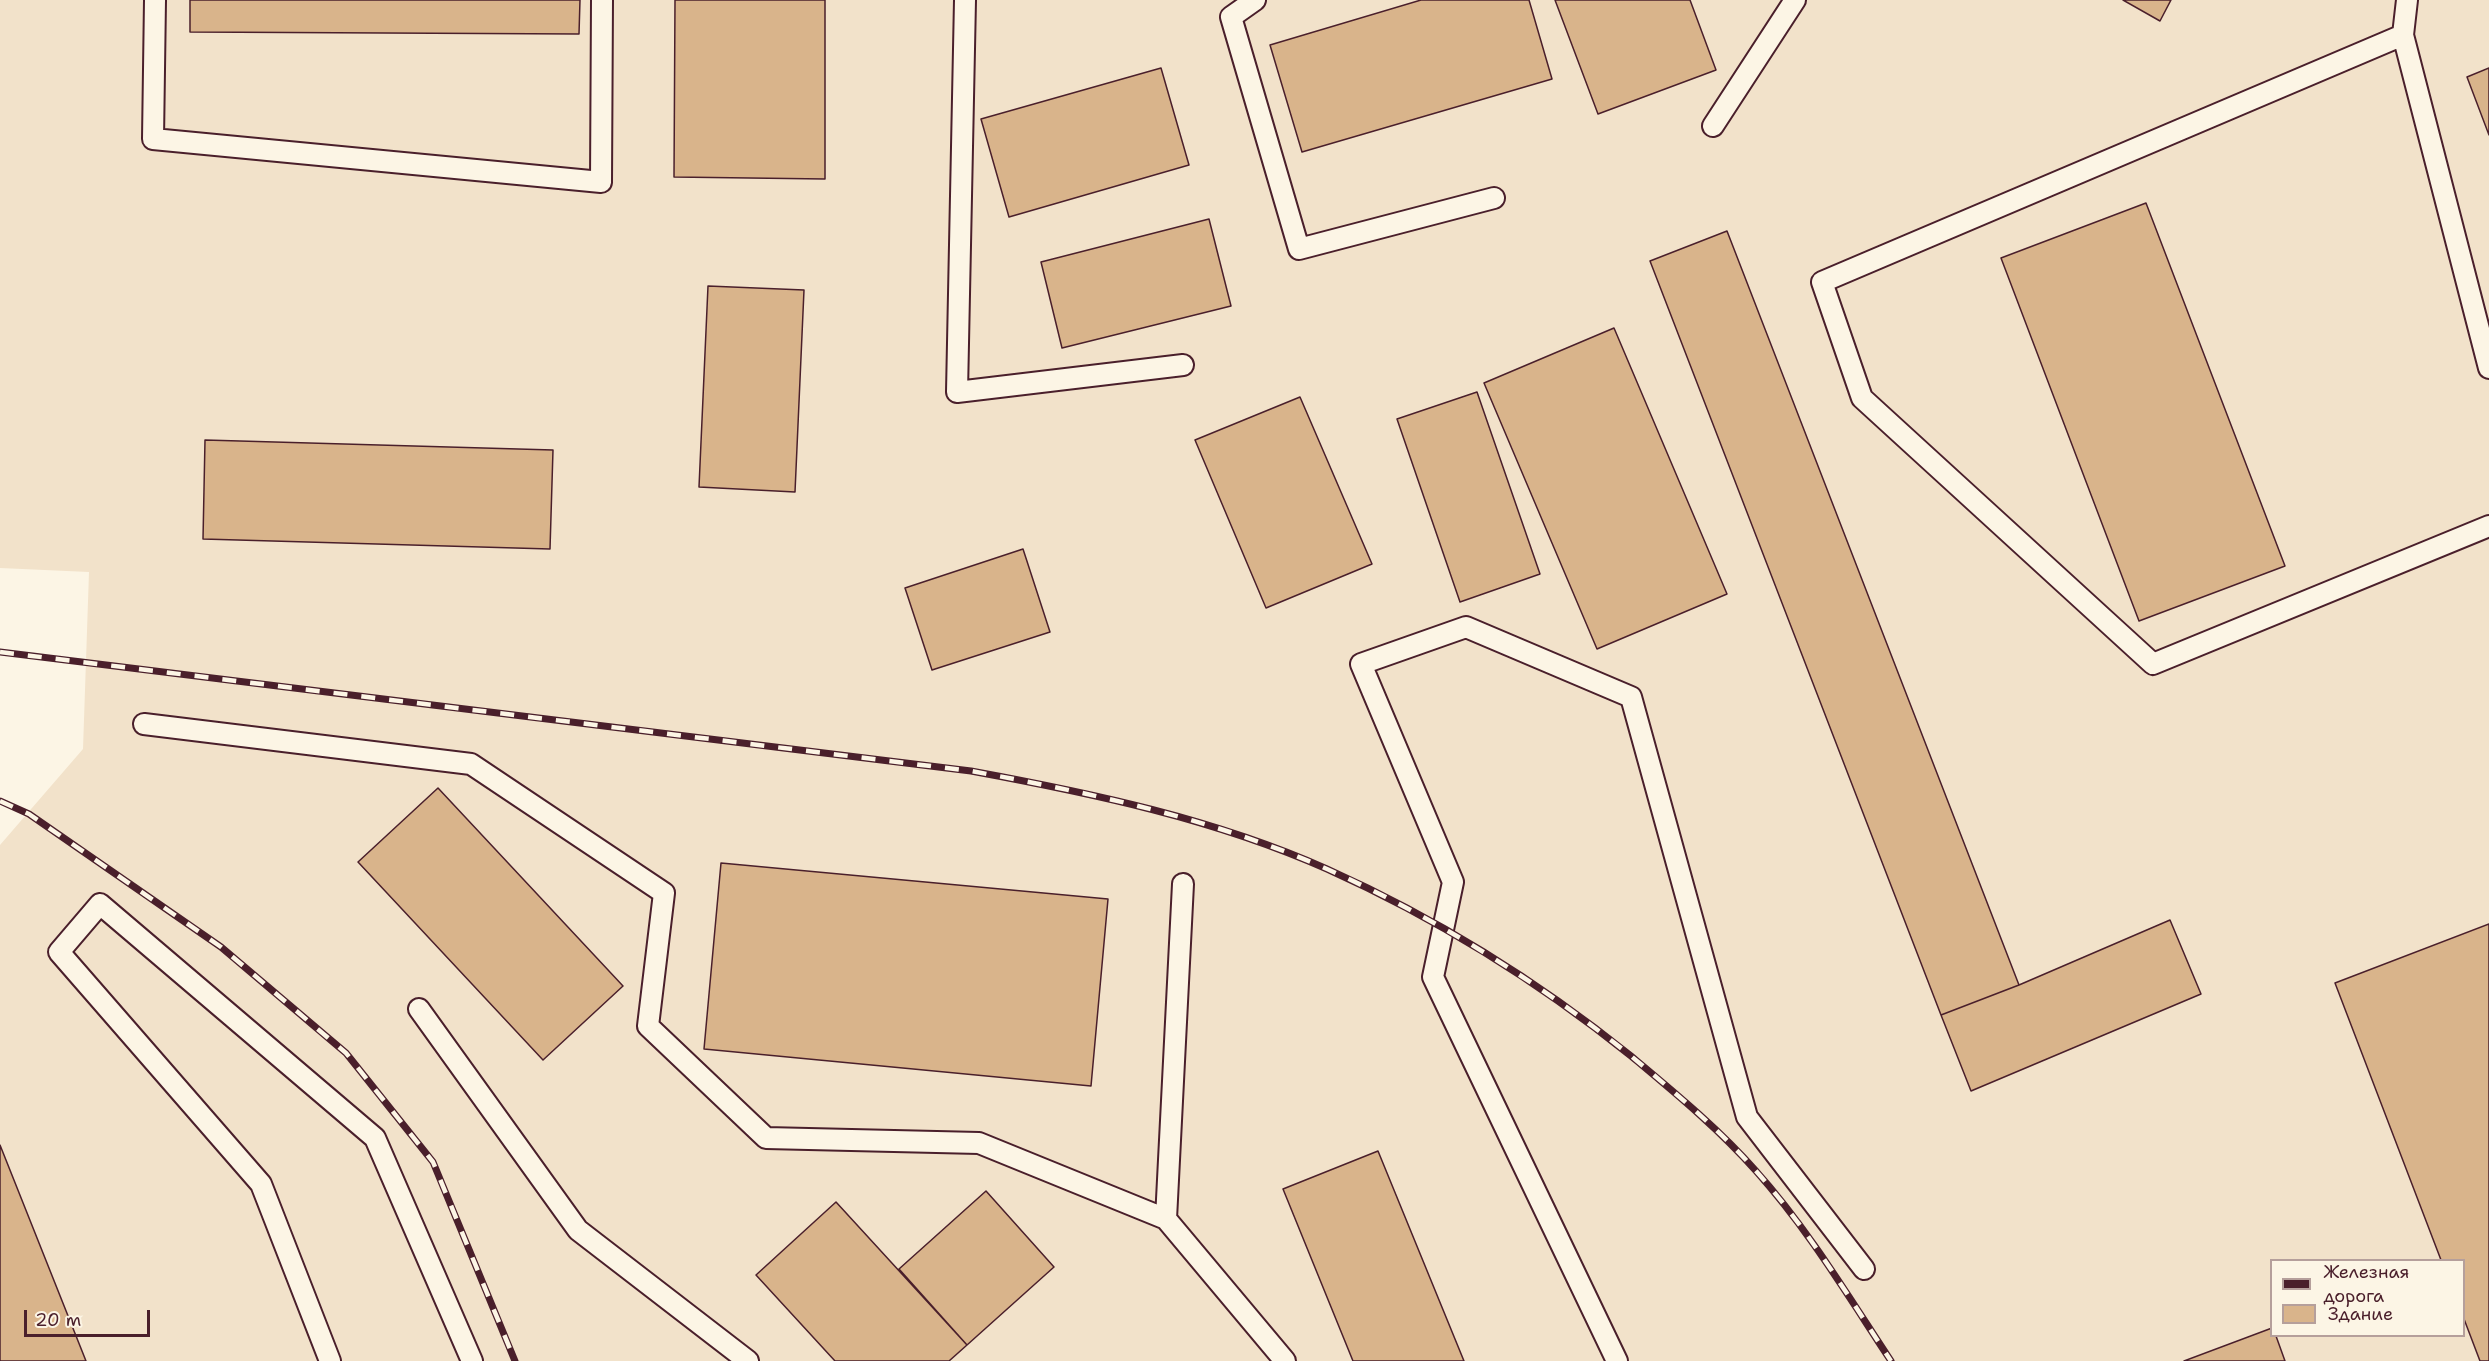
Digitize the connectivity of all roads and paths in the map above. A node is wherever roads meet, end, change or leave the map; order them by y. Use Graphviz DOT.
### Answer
graph roads {
  1 [pos="154,0"];
  2 [pos="602,0"];
  3 [pos="965,0"];
  4 [pos="1256,0"];
  5 [pos="1795,0"];
  6 [pos="2407,0"];
  7 [pos="2403,35"];
  8 [pos="1713,126"];
  9 [pos="1494,198"];
  10 [pos="1183,365"];
  11 [pos="2489,368"];
  12 [pos="2489,526"];
  13 [pos="144,724"];
  14 [pos="1183,884"];
  15 [pos="419,1009"];
  16 [pos="1166,1219"];
  17 [pos="1864,1269"];
  18 [pos="330,1361"];
  19 [pos="472,1361"];
  20 [pos="748,1361"];
  21 [pos="1285,1361"];
  22 [pos="1617,1361"];
  1 -- 2 [label="lane"];
  3 -- 10 [label="lane"];
  4 -- 9 [label="lane"];
  5 -- 8 [label="lane"];
  6 -- 7 [label="lane"];
  7 -- 11 [label="lane"];
  7 -- 12 [label="lane"];
  13 -- 16 [label="lane"];
  14 -- 16 [label="lane"];
  15 -- 20 [label="lane"];
  16 -- 21 [label="lane"];
  17 -- 22 [label="lane"];
  18 -- 19 [label="lane"];
}
